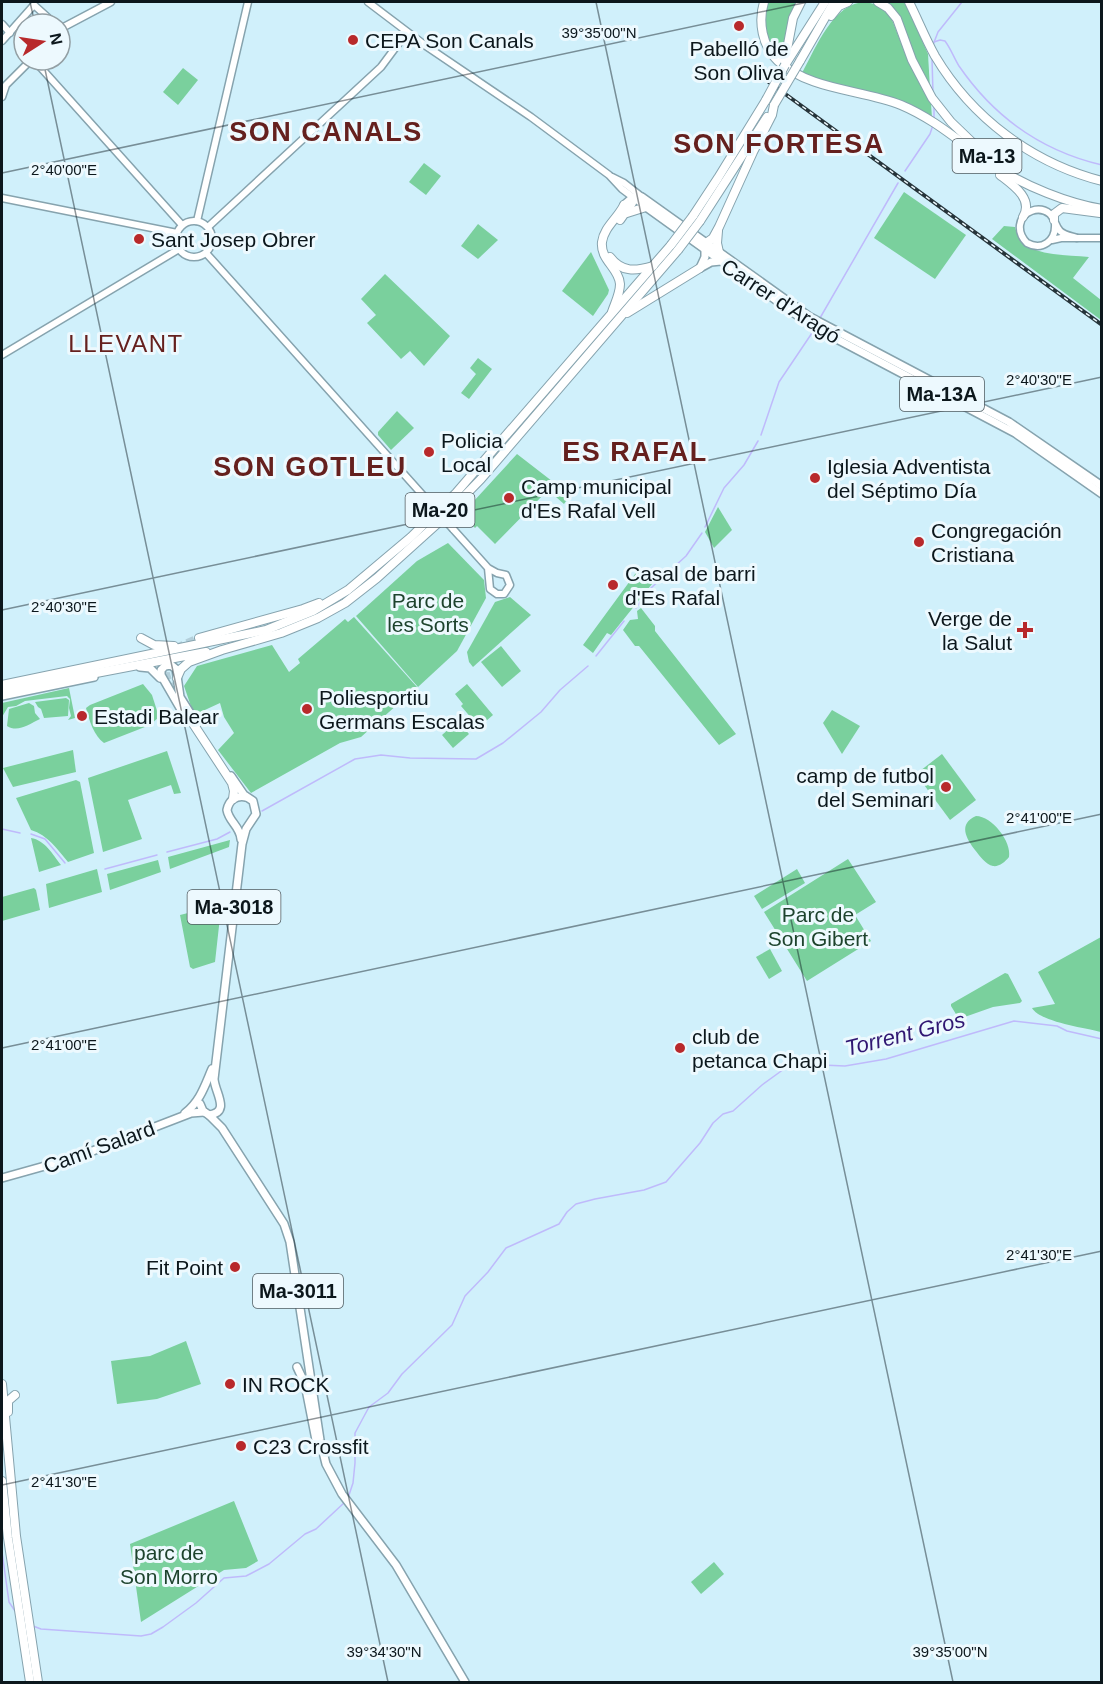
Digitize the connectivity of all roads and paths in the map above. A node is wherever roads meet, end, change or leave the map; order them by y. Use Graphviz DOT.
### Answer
graph roads {
  1 [pos="111,2"];
  2 [pos="248,2"];
  3 [pos="368,2"];
  4 [pos="764,2"];
  5 [pos="801,2"];
  6 [pos="825,2"];
  7 [pos="834,2"];
  8 [pos="848,2"];
  9 [pos="878,2"];
  10 [pos="911,2"];
  11 [pos="34,3"];
  12 [pos="823,22"];
  13 [pos="72,23"];
  14 [pos="2,24"];
  15 [pos="407,32"];
  16 [pos="10,33"];
  17 [pos="2,41"];
  18 [pos="791,50"];
  19 [pos="17,72"];
  20 [pos="43,72"];
  21 [pos="4,83"];
  22 [pos="2,97"];
  23 [pos="774,105"];
  24 [pos="974,150"];
  25 [pos="1101,181"];
  26 [pos="1042,191"];
  27 [pos="2,198"];
  28 [pos="630,199"];
  29 [pos="646,207"];
  30 [pos="1101,208"];
  31 [pos="1101,214"];
  32 [pos="1023,217"];
  33 [pos="697,218"];
  34 [pos="198,220"];
  35 [pos="1055,222"];
  36 [pos="182,225"];
  37 [pos="208,227"];
  38 [pos="719,227"];
  39 [pos="177,233"];
  40 [pos="1077,238"];
  41 [pos="1101,238"];
  42 [pos="1051,240"];
  43 [pos="703,246"];
  44 [pos="675,247"];
  45 [pos="179,249"];
  46 [pos="718,252"];
  47 [pos="206,253"];
  48 [pos="721,261"];
  49 [pos="654,265"];
  50 [pos="700,268"];
  51 [pos="611,316"];
  52 [pos="621,317"];
  53 [pos="862,349"];
  54 [pos="2,355"];
  55 [pos="975,409"];
  56 [pos="1027,434"];
  57 [pos="1032,444"];
  58 [pos="1089,481"];
  59 [pos="1101,486"];
  60 [pos="1101,494"];
  61 [pos="488,568"];
  62 [pos="497,573"];
  63 [pos="490,578"];
  64 [pos="141,638"];
  65 [pos="202,641"];
  66 [pos="184,645"];
  67 [pos="222,650"];
  68 [pos="190,655"];
  69 [pos="86,664"];
  70 [pos="141,667"];
  71 [pos="177,678"];
  72 [pos="2,685"];
  73 [pos="2,691"];
  74 [pos="2,696"];
  75 [pos="190,721"];
  76 [pos="246,797"];
  77 [pos="231,801"];
  78 [pos="250,823"];
  79 [pos="234,824"];
  80 [pos="242,844"];
  81 [pos="216,1062"];
  82 [pos="214,1079"];
  83 [pos="206,1095"];
  84 [pos="217,1095"];
  85 [pos="200,1104"];
  86 [pos="219,1110"];
  87 [pos="191,1113"];
  88 [pos="206,1113"];
  89 [pos="176,1119"];
  90 [pos="222,1128"];
  91 [pos="3,1179"];
  92 [pos="297,1367"];
  93 [pos="2,1384"];
  94 [pos="15,1395"];
  95 [pos="326,1464"];
  96 [pos="2,1480"];
  97 [pos="16,1536"];
  98 [pos="30,1683"];
  99 [pos="38,1683"];
  100 [pos="465,1683"];
  1 -- 13 [label="street"];
  2 -- 34 [label="street"];
  3 -- 15 [label="street, Carrer d'Aragó"];
  4 -- 24 [label="highway"];
  5 -- 18 [label="highway"];
  6 -- 18 [label="highway, Ma-20"];
  7 -- 12 [label="highway, Ma-20"];
  8 -- 12 [label="highway"];
  9 -- 26 [label="highway, Ma-13"];
  10 -- 25 [label="highway, Ma-13"];
  11 -- 16 [label="street"];
  12 -- 23 [label="highway, Ma-20, bridge"];
  14 -- 16 [label="street"];
  15 -- 28 [label="street, Carrer d'Aragó"];
  15 -- 37 [label="street"];
  16 -- 17 [label="street"];
  18 -- 33 [label="highway, Ma-20, bridge"];
  19 -- 21 [label="street"];
  20 -- 36 [label="street"];
  21 -- 22 [label="street"];
  23 -- 33 [label="highway, Ma-20"];
  23 -- 38 [label="highway"];
  24 -- 26 [label="highway"];
  24 -- 32 [label="highway"];
  26 -- 30 [label="highway, Ma-13"];
  27 -- 39 [label="street"];
  28 -- 29 [label="highway"];
  28 -- 29 [label="street, Carrer d'Aragó"];
  28 -- 43 [label="main road, Carrer d'Aragó / Ma-13A"];
  28 -- 49 [label="highway"];
  28 -- 51 [label="highway"];
  29 -- 43 [label="main road, Carrer d'Aragó"];
  31 -- 35 [label="highway"];
  32 -- 35 [label="street"];
  32 -- 42 [label="street"];
  33 -- 44 [label="highway, Ma-20, bridge"];
  34 -- 36 [label="street"];
  34 -- 37 [label="street"];
  35 -- 40 [label="street"];
  35 -- 42 [label="street"];
  36 -- 39 [label="street"];
  37 -- 47 [label="street"];
  38 -- 43 [label="highway"];
  38 -- 46 [label="highway"];
  39 -- 45 [label="street"];
  40 -- 41 [label="street"];
  40 -- 42 [label="street"];
  43 -- 46 [label="main road, Carrer d'Aragó / Ma-13A"];
  43 -- 48 [label="main road, Carrer d'Aragó / Ma-13A"];
  43 -- 50 [label="main road"];
  44 -- 49 [label="highway, Ma-20"];
  44 -- 52 [label="highway, Ma-20"];
  45 -- 47 [label="street"];
  45 -- 54 [label="street"];
  46 -- 53 [label="main road, Carrer d'Aragó / Ma-13A"];
  47 -- 61 [label="street, bridge"];
  48 -- 50 [label="main road"];
  48 -- 53 [label="main road, Carrer d'Aragó / Ma-13A"];
  49 -- 51 [label="highway, Ma-20"];
  50 -- 52 [label="highway"];
  51 -- 65 [label="highway, Ma-20"];
  52 -- 67 [label="highway, Ma-20"];
  53 -- 55 [label="main road, Carrer d'Aragó / Ma-13A"];
  55 -- 56 [label="main road, Carrer d'Aragó / Ma-13A"];
  55 -- 57 [label="main road, Carrer d'Aragó / Ma-13A"];
  56 -- 57 [label="main road"];
  56 -- 58 [label="main road, Carrer d'Aragó / Ma-13A"];
  57 -- 58 [label="main road, Carrer d'Aragó / Ma-13A"];
  58 -- 59 [label="main road, Carrer d'Aragó / Ma-13A"];
  58 -- 60 [label="main road, Carrer d'Aragó / Ma-13A"];
  61 -- 62 [label="street"];
  61 -- 63 [label="street"];
  62 -- 63 [label="street"];
  62 -- 63 [label="street"];
  64 -- 66 [label="highway"];
  65 -- 66 [label="highway"];
  65 -- 72 [label="highway, Ma-20"];
  66 -- 69 [label="highway"];
  67 -- 68 [label="highway, Ma-20"];
  67 -- 71 [label="highway"];
  68 -- 70 [label="highway"];
  68 -- 73 [label="highway, Ma-20"];
  70 -- 74 [label="main road"];
  70 -- 75 [label="main road"];
  71 -- 75 [label="main road"];
  71 -- 76 [label="main road, Ma-3018"];
  75 -- 77 [label="highway"];
  76 -- 77 [label="main road"];
  76 -- 78 [label="main road, Ma-3018"];
  77 -- 79 [label="main road, Ma-3018"];
  78 -- 79 [label="main road"];
  78 -- 80 [label="main road, Ma-3018"];
  79 -- 80 [label="main road, Ma-3018"];
  80 -- 81 [label="main road, Ma-3018"];
  81 -- 82 [label="main road, Ma-3018"];
  81 -- 89 [label="main road"];
  82 -- 83 [label="main road, Ma-3018"];
  82 -- 84 [label="main road, Ma-3018"];
  83 -- 84 [label="main road"];
  83 -- 85 [label="main road, Ma-3018"];
  84 -- 86 [label="main road, Ma-3018"];
  85 -- 87 [label="main road, Camí Salard / Ma-3018"];
  85 -- 88 [label="main road"];
  86 -- 88 [label="main road, Ma-3018"];
  86 -- 90 [label="main road, Ma-3011"];
  87 -- 88 [label="main road, Camí Salard / Ma-3018"];
  87 -- 89 [label="main road, Camí Salard / Ma-3018"];
  88 -- 90 [label="main road, Ma-3011"];
  89 -- 91 [label="main road, Camí Salard / Ma-3018"];
  90 -- 95 [label="main road, Ma-3011"];
  92 -- 95 [label="main road"];
  93 -- 97 [label="highway"];
  94 -- 97 [label="highway"];
  95 -- 100 [label="main road, Ma-3011"];
  96 -- 98 [label="highway"];
  97 -- 99 [label="highway"];
}
